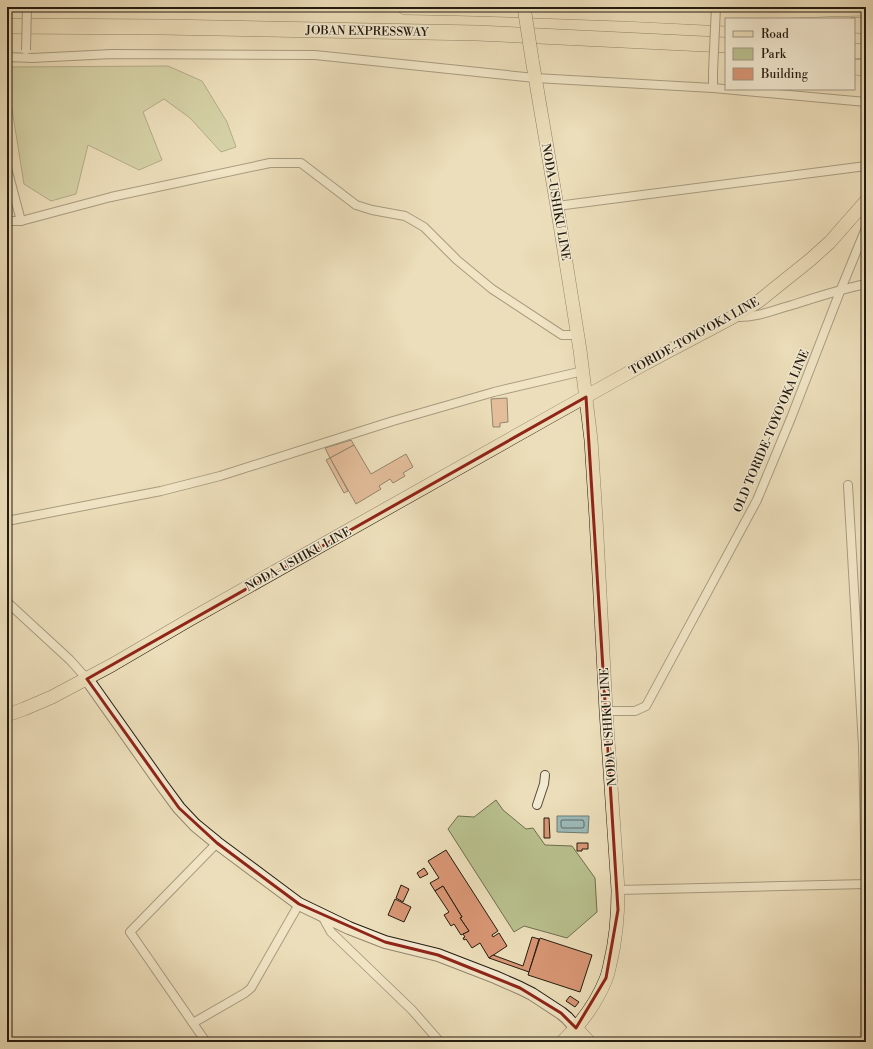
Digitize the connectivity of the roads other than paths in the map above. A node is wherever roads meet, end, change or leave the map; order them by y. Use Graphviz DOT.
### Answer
graph roads {
  1 [pos="27,7"];
  2 [pos="405,7"];
  3 [pos="524,7"];
  4 [pos="716,7"];
  5 [pos="866,8"];
  6 [pos="666,15"];
  7 [pos="725,18"];
  8 [pos="855,25"];
  9 [pos="7,26"];
  10 [pos="866,26"];
  11 [pos="586,38"];
  12 [pos="725,44"];
  13 [pos="855,51"];
  14 [pos="866,51"];
  15 [pos="725,53"];
  16 [pos="25,54"];
  17 [pos="7,57"];
  18 [pos="855,67"];
  19 [pos="866,68"];
  20 [pos="535,78"];
  21 [pos="713,88"];
  22 [pos="725,89"];
  23 [pos="735,90"];
  24 [pos="866,102"];
  25 [pos="866,166"];
  26 [pos="7,168"];
  27 [pos="866,201"];
  28 [pos="557,206"];
  29 [pos="7,221"];
  30 [pos="21,221"];
  31 [pos="866,228"];
  32 [pos="866,284"];
  33 [pos="841,289"];
  34 [pos="733,317"];
  35 [pos="578,335"];
  36 [pos="583,371"];
  37 [pos="586,397"];
  38 [pos="848,485"];
  39 [pos="7,521"];
  40 [pos="7,602"];
  41 [pos="87,679"];
  42 [pos="606,711"];
  43 [pos="7,714"];
  44 [pos="864,746"];
  45 [pos="545,775"];
  46 [pos="537,805"];
  47 [pos="217,843"];
  48 [pos="866,884"];
  49 [pos="618,890"];
  50 [pos="866,890"];
  51 [pos="299,904"];
  52 [pos="321,914"];
  53 [pos="193,1023"];
  54 [pos="576,1028"];
  55 [pos="206,1042"];
  56 [pos="440,1042"];
  57 [pos="562,1042"];
  58 [pos="589,1042"];
  1 -- 16 [label="street, bridge"];
  2 -- 6 [label="highway, JOBAN EXPRESSWAY"];
  3 -- 20 [label="main road, NODA-USHIKU LINE, bridge"];
  4 -- 21 [label="street, bridge"];
  5 -- 6 [label="highway"];
  6 -- 7 [label="highway, JOBAN EXPRESSWAY"];
  8 -- 10 [label="highway"];
  9 -- 11 [label="highway, JOBAN EXPRESSWAY"];
  11 -- 12 [label="highway, JOBAN EXPRESSWAY"];
  11 -- 15 [label="highway"];
  13 -- 14 [label="highway"];
  16 -- 17 [label="street"];
  16 -- 20 [label="street"];
  18 -- 19 [label="highway"];
  20 -- 21 [label="street"];
  20 -- 28 [label="main road, NODA-USHIKU LINE"];
  21 -- 22 [label="street"];
  23 -- 24 [label="street"];
  25 -- 28 [label="street"];
  26 -- 30 [label="street"];
  27 -- 34 [label="main road, TORIDE-TOYO'OKA LINE"];
  28 -- 35 [label="main road, NODA-USHIKU LINE"];
  29 -- 30 [label="street"];
  30 -- 35 [label="street"];
  31 -- 33 [label="street, OLD TORIDE-TOYO'OKA LINE"];
  32 -- 33 [label="street"];
  33 -- 34 [label="street"];
  33 -- 42 [label="street, OLD TORIDE-TOYO'OKA LINE"];
  34 -- 37 [label="main road, TORIDE-TOYO'OKA LINE"];
  35 -- 36 [label="main road, NODA-USHIKU LINE"];
  36 -- 37 [label="main road, NODA-USHIKU LINE"];
  36 -- 39 [label="street"];
  37 -- 41 [label="main road, NODA-USHIKU LINE"];
  37 -- 42 [label="main road, NODA-USHIKU LINE"];
  38 -- 44 [label="street"];
  40 -- 41 [label="street"];
  41 -- 43 [label="main road, NODA-USHIKU LINE"];
  41 -- 47 [label="street"];
  42 -- 49 [label="main road, NODA-USHIKU LINE"];
  44 -- 48 [label="street"];
  45 -- 46 [label="street"];
  47 -- 51 [label="street"];
  47 -- 53 [label="street"];
  48 -- 49 [label="street"];
  48 -- 50 [label="street"];
  49 -- 54 [label="main road, NODA-USHIKU LINE"];
  51 -- 52 [label="street"];
  51 -- 53 [label="street"];
  52 -- 54 [label="street"];
  52 -- 56 [label="street"];
  53 -- 55 [label="street"];
  54 -- 57 [label="main road"];
  54 -- 58 [label="main road"];
}
